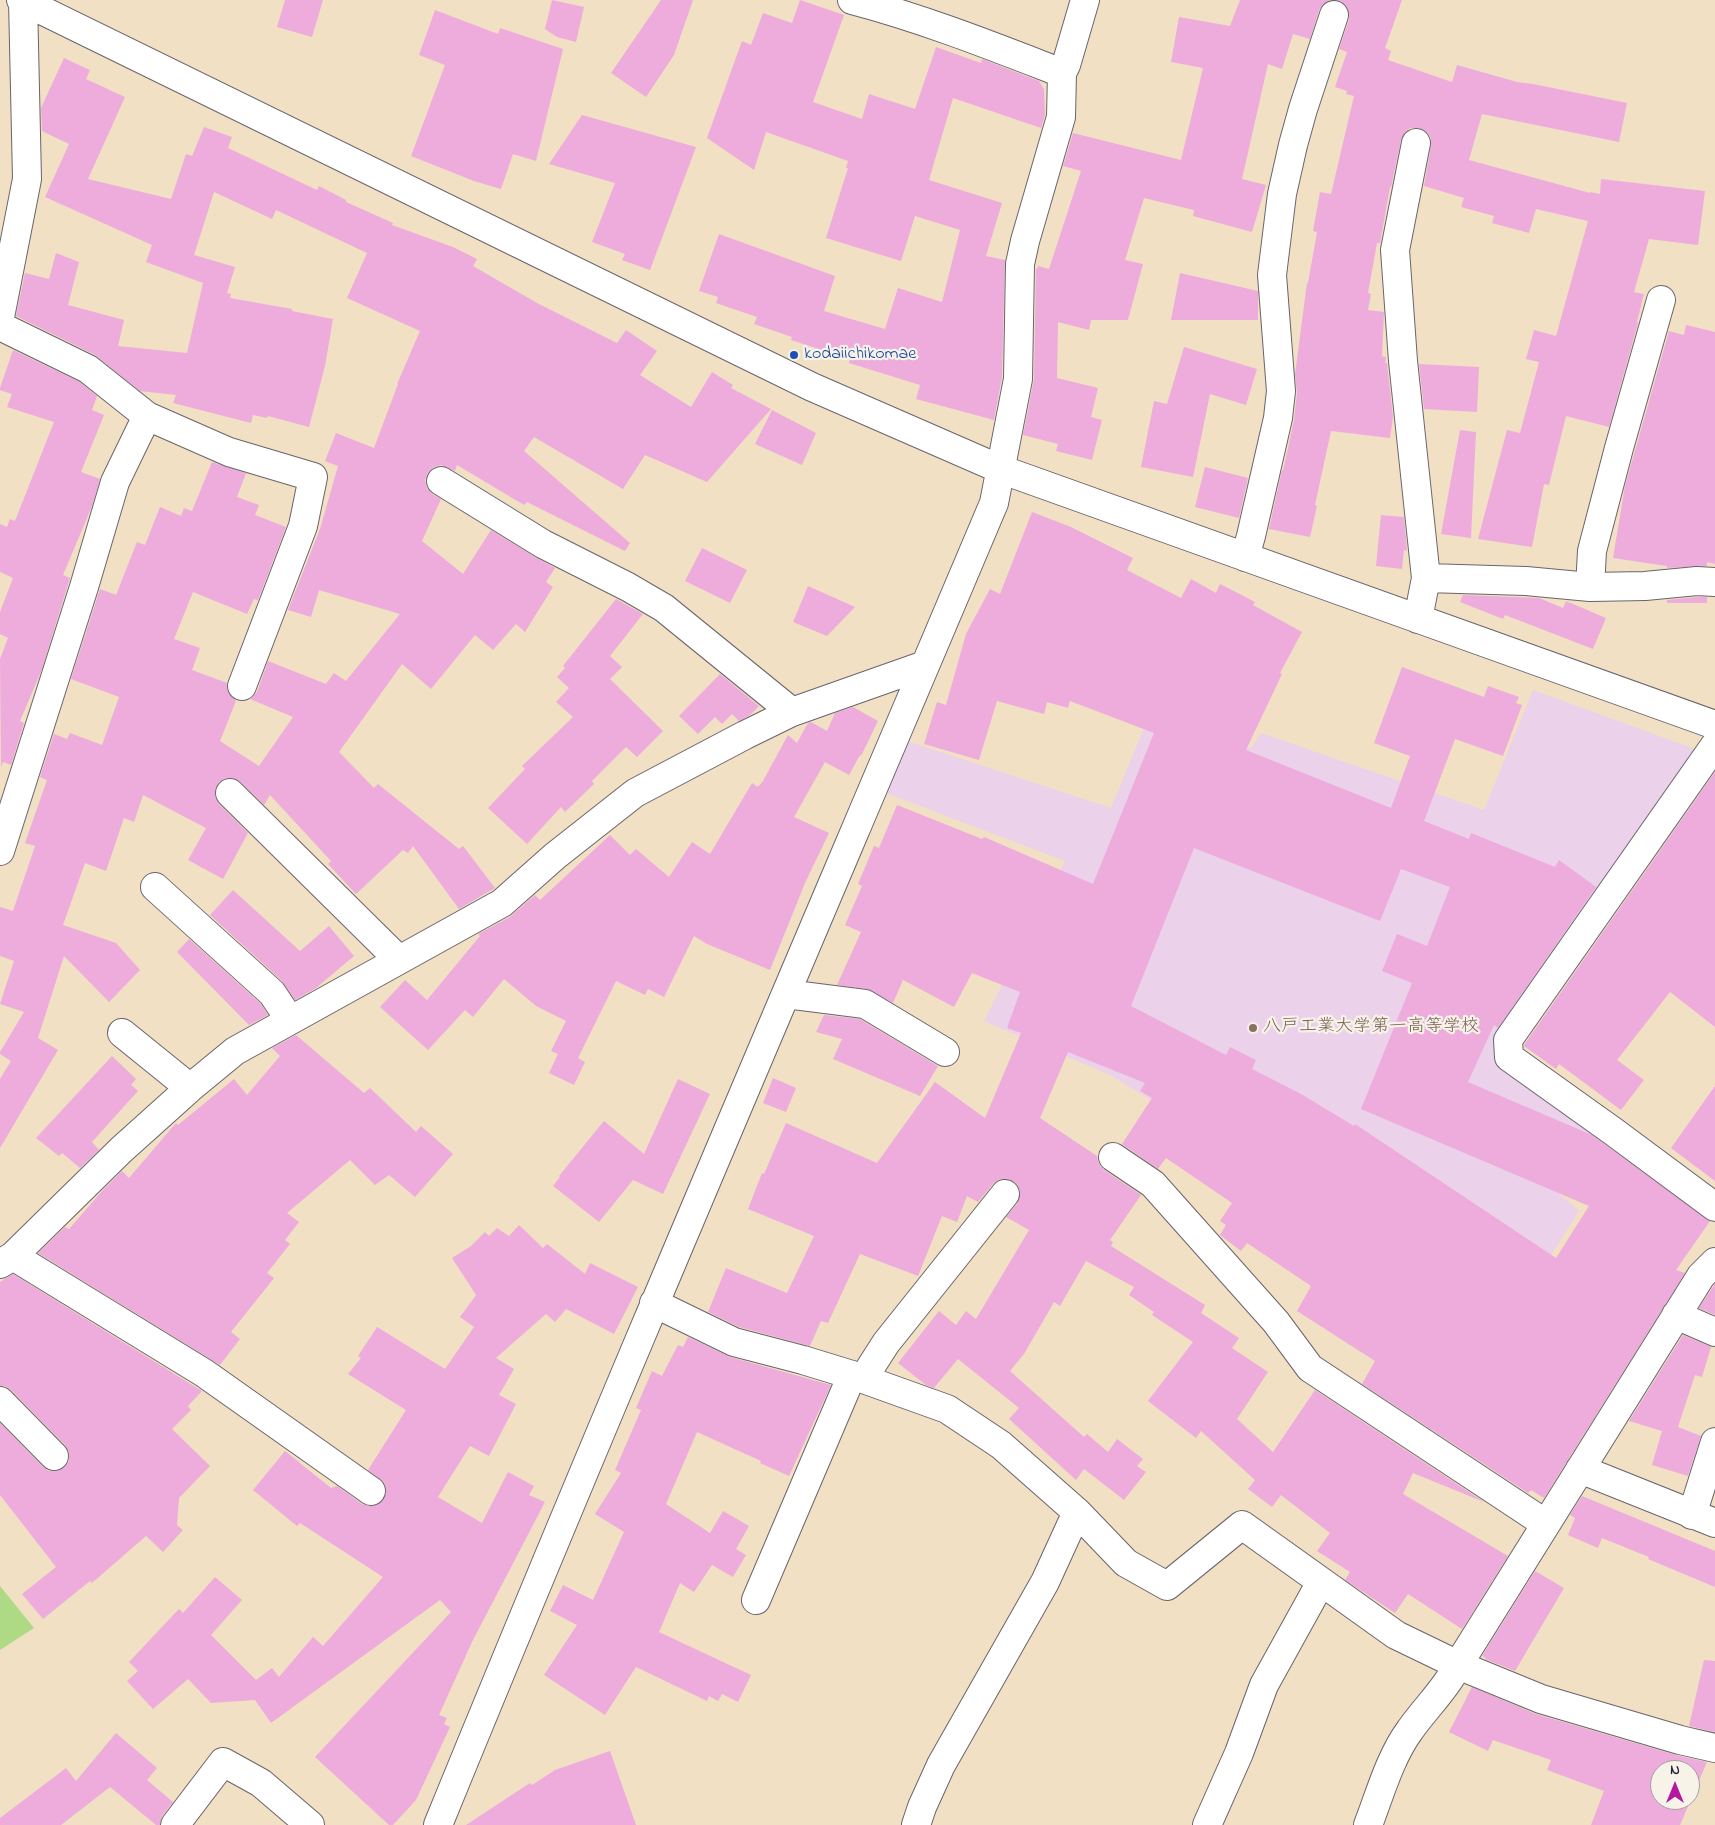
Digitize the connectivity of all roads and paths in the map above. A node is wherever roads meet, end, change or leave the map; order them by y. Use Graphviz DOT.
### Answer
graph roads {
  1 [pos="22,0"];
  2 [pos="852,0"];
  3 [pos="1085,0"];
  4 [pos="1334,15"];
  5 [pos="1062,73"];
  6 [pos="1416,143"];
  7 [pos="1661,300"];
  8 [pos="0,317"];
  9 [pos="0,326"];
  10 [pos="146,416"];
  11 [pos="1000,469"];
  12 [pos="441,481"];
  13 [pos="1245,557"];
  14 [pos="1426,578"];
  15 [pos="1715,582"];
  16 [pos="1590,587"];
  17 [pos="1418,619"];
  18 [pos="926,665"];
  19 [pos="242,686"];
  20 [pos="792,712"];
  21 [pos="1715,725"];
  22 [pos="1715,746"];
  23 [pos="230,793"];
  24 [pos="0,851"];
  25 [pos="156,886"];
  26 [pos="398,960"];
  27 [pos="786,994"];
  28 [pos="290,1020"];
  29 [pos="122,1033"];
  30 [pos="945,1052"];
  31 [pos="190,1088"];
  32 [pos="1113,1157"];
  33 [pos="1005,1194"];
  34 [pos="1715,1208"];
  35 [pos="7,1260"];
  36 [pos="1715,1262"];
  37 [pos="654,1303"];
  38 [pos="1676,1315"];
  39 [pos="1715,1332"];
  40 [pos="857,1377"];
  41 [pos="0,1401"];
  42 [pos="1715,1442"];
  43 [pos="54,1456"];
  44 [pos="1580,1469"];
  45 [pos="371,1491"];
  46 [pos="1077,1512"];
  47 [pos="1704,1519"];
  48 [pos="1546,1524"];
  49 [pos="1321,1582"];
  50 [pos="756,1600"];
  51 [pos="1458,1665"];
  52 [pos="1715,1748"];
  53 [pos="175,1825"];
  54 [pos="310,1825"];
  55 [pos="438,1825"];
  56 [pos="916,1825"];
  57 [pos="1207,1825"];
  58 [pos="1368,1825"];
  1 -- 8 [label="street"];
  1 -- 11 [label="street"];
  2 -- 5 [label="street"];
  3 -- 5 [label="street"];
  4 -- 13 [label="street"];
  5 -- 11 [label="street"];
  6 -- 14 [label="street"];
  7 -- 16 [label="street"];
  9 -- 10 [label="street"];
  10 -- 19 [label="street"];
  10 -- 24 [label="street"];
  11 -- 13 [label="street"];
  11 -- 18 [label="street"];
  12 -- 20 [label="street"];
  13 -- 17 [label="street"];
  14 -- 16 [label="street"];
  14 -- 17 [label="street"];
  15 -- 16 [label="street"];
  17 -- 21 [label="street"];
  18 -- 20 [label="street"];
  18 -- 27 [label="street"];
  20 -- 26 [label="street"];
  22 -- 34 [label="street"];
  23 -- 26 [label="street"];
  25 -- 28 [label="street"];
  26 -- 28 [label="street"];
  27 -- 30 [label="street"];
  27 -- 37 [label="street"];
  28 -- 31 [label="street"];
  29 -- 31 [label="street"];
  31 -- 35 [label="street"];
  32 -- 48 [label="street"];
  33 -- 40 [label="street"];
  35 -- 45 [label="street"];
  36 -- 38 [label="street"];
  37 -- 40 [label="street"];
  37 -- 55 [label="street"];
  38 -- 39 [label="street"];
  38 -- 44 [label="street"];
  40 -- 46 [label="street"];
  40 -- 50 [label="street"];
  41 -- 43 [label="street"];
  42 -- 47 [label="street"];
  44 -- 47 [label="street"];
  44 -- 48 [label="street"];
  46 -- 49 [label="street"];
  46 -- 56 [label="street"];
  48 -- 51 [label="street"];
  49 -- 51 [label="street"];
  49 -- 57 [label="street"];
  51 -- 52 [label="street"];
  51 -- 58 [label="street"];
  53 -- 54 [label="street"];
}
